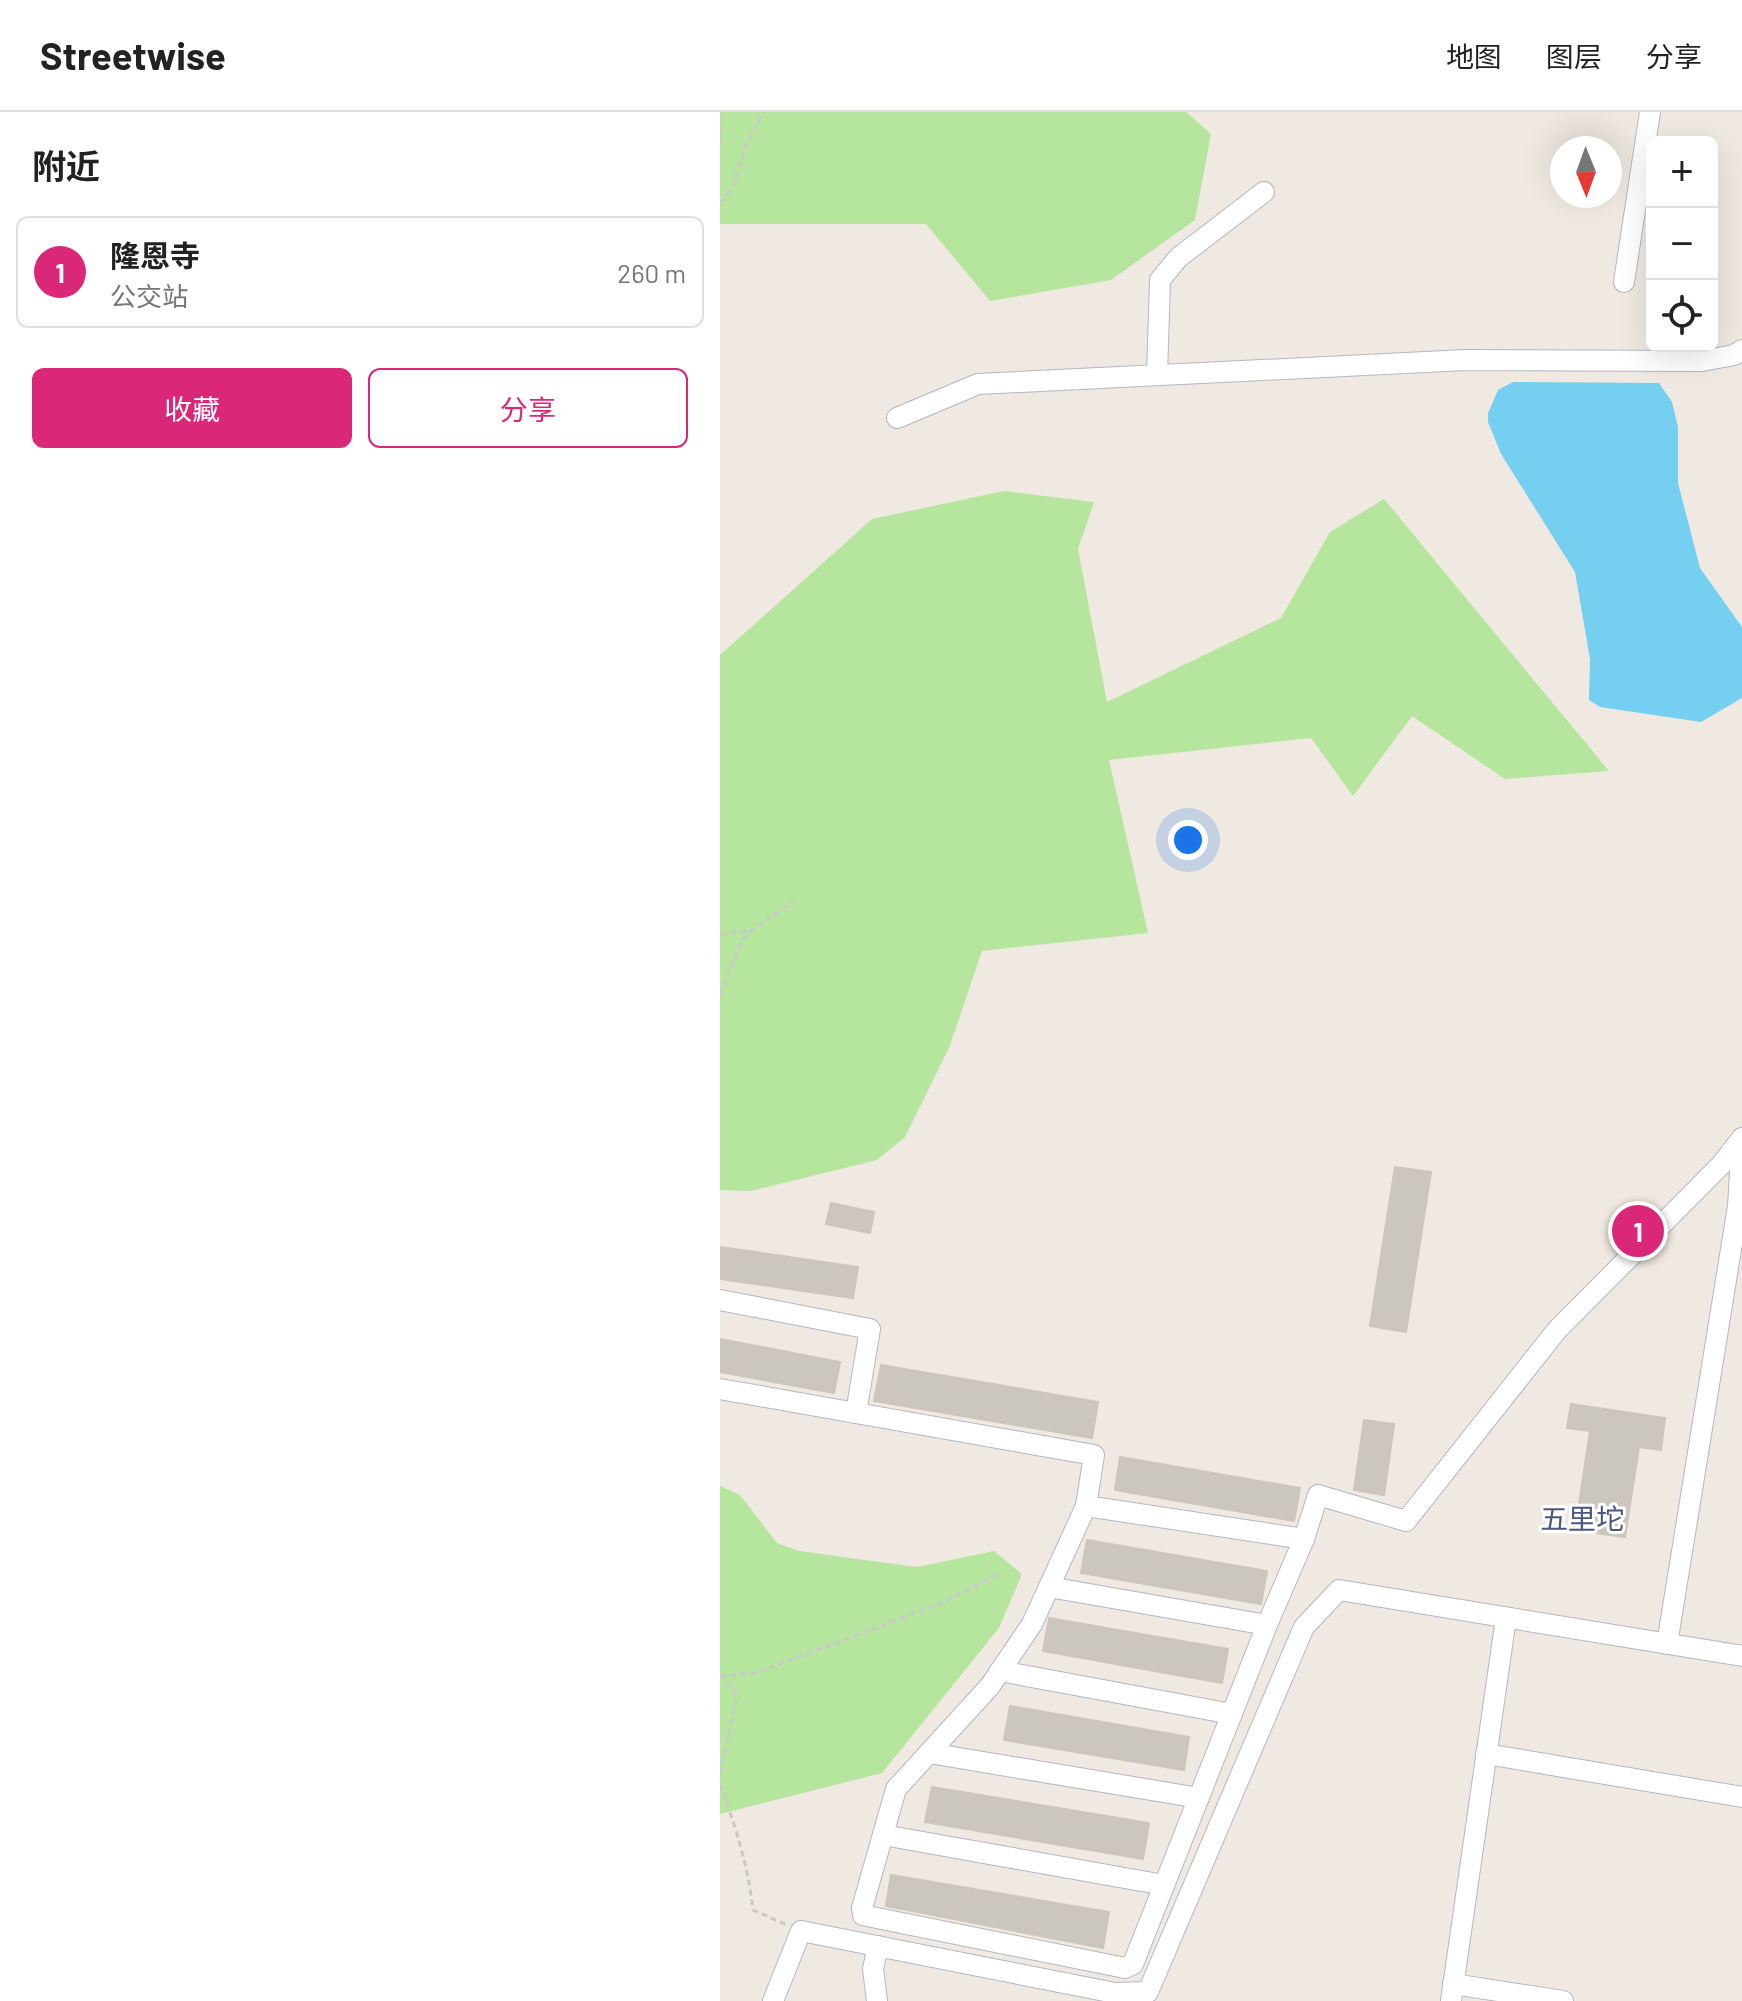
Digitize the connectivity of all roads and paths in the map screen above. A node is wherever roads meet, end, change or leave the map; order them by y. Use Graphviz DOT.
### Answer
graph roads {
  1 [pos="763,112"];
  2 [pos="1650,112"];
  3 [pos="720,118"];
  4 [pos="720,147"];
  5 [pos="1264,192"];
  6 [pos="720,201"];
  7 [pos="1624,282"];
  8 [pos="1742,350"];
  9 [pos="1157,375"];
  10 [pos="897,418"];
  11 [pos="793,902"];
  12 [pos="752,930"];
  13 [pos="720,935"];
  14 [pos="720,995"];
  15 [pos="1742,1139"];
  16 [pos="720,1300"];
  17 [pos="720,1389"];
  18 [pos="856,1413"];
  19 [pos="1086,1506"];
  20 [pos="1304,1539"];
  21 [pos="998,1574"];
  22 [pos="1049,1587"];
  23 [pos="1506,1618"];
  24 [pos="1267,1625"];
  25 [pos="1667,1644"];
  26 [pos="1742,1656"];
  27 [pos="1000,1671"];
  28 [pos="721,1675"];
  29 [pos="1232,1714"];
  30 [pos="929,1753"];
  31 [pos="1486,1754"];
  32 [pos="720,1773"];
  33 [pos="720,1784"];
  34 [pos="1742,1797"];
  35 [pos="1199,1798"];
  36 [pos="883,1835"];
  37 [pos="1164,1885"];
  38 [pos="801,1931"];
  39 [pos="878,1946"];
  40 [pos="1452,1992"];
  41 [pos="1148,1996"];
  42 [pos="773,2001"];
  43 [pos="877,2001"];
  44 [pos="1563,2001"];
  1 -- 6 [label="path"];
  2 -- 7 [label="street"];
  3 -- 4 [label="path"];
  5 -- 9 [label="street"];
  8 -- 9 [label="street"];
  9 -- 10 [label="street"];
  11 -- 12 [label="path"];
  12 -- 13 [label="path"];
  12 -- 14 [label="path"];
  15 -- 20 [label="street"];
  15 -- 25 [label="street"];
  16 -- 18 [label="street"];
  17 -- 18 [label="street"];
  18 -- 19 [label="street"];
  19 -- 20 [label="street"];
  19 -- 22 [label="street"];
  20 -- 24 [label="street"];
  21 -- 28 [label="path"];
  22 -- 24 [label="street"];
  22 -- 27 [label="street"];
  23 -- 25 [label="street"];
  23 -- 31 [label="street"];
  23 -- 41 [label="street"];
  24 -- 29 [label="street"];
  25 -- 26 [label="street"];
  27 -- 29 [label="street"];
  27 -- 30 [label="street"];
  28 -- 32 [label="path"];
  29 -- 35 [label="street"];
  30 -- 35 [label="street"];
  30 -- 36 [label="street"];
  31 -- 34 [label="street"];
  31 -- 40 [label="street"];
  33 -- 38 [label="path"];
  35 -- 37 [label="street"];
  36 -- 37 [label="street"];
  36 -- 37 [label="street"];
  38 -- 39 [label="street"];
  38 -- 42 [label="street"];
  39 -- 41 [label="street"];
  39 -- 43 [label="street"];
  40 -- 44 [label="street"];
}
